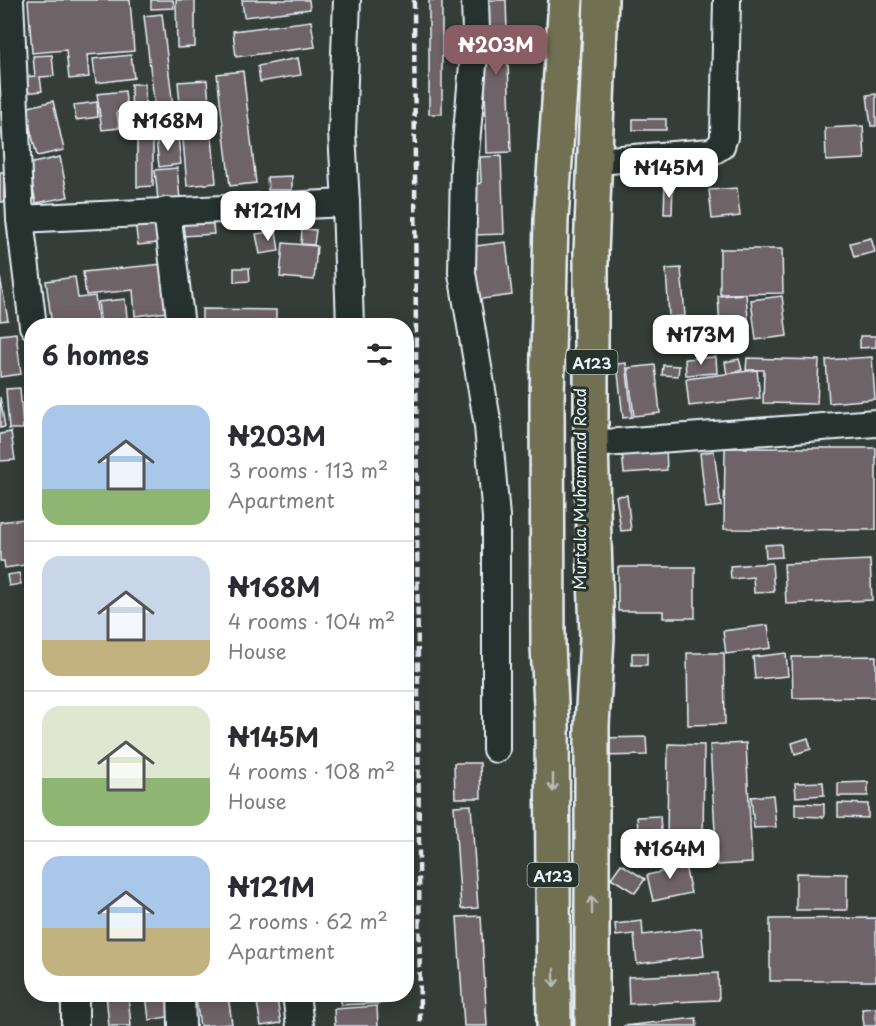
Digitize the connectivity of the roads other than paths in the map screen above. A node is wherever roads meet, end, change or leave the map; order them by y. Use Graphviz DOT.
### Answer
graph roads {
  1 [pos="10,0"];
  2 [pos="347,0"];
  3 [pos="475,0"];
  4 [pos="566,0"];
  5 [pos="582,0"];
  6 [pos="593,0"];
  7 [pos="601,0"];
  8 [pos="727,0"];
  9 [pos="596,161"];
  10 [pos="346,203"];
  11 [pos="167,211"];
  12 [pos="20,219"];
  13 [pos="32,318"];
  14 [pos="180,318"];
  15 [pos="350,318"];
  16 [pos="876,423"];
  17 [pos="591,444"];
  18 [pos="572,530"];
  19 [pos="552,724"];
  20 [pos="592,725"];
  21 [pos="496,749"];
  22 [pos="75,1002"];
  23 [pos="182,1002"];
  24 [pos="297,1002"];
  25 [pos="75,1026"];
  26 [pos="182,1026"];
  27 [pos="300,1026"];
  28 [pos="554,1026"];
  29 [pos="592,1026"];
  1 -- 12 [label="street"];
  2 -- 10 [label="street"];
  3 -- 21 [label="street"];
  4 -- 19 [label="highway, Murtala Muhammad Road / A123"];
  5 -- 18 [label="highway, Murtala Muhammad Road / A123"];
  6 -- 18 [label="highway, Murtala Muhammad Road / A123"];
  7 -- 9 [label="highway, Murtala Muhammad Road / A123"];
  8 -- 9 [label="street"];
  9 -- 17 [label="highway, Murtala Muhammad Road / A123"];
  10 -- 11 [label="street"];
  10 -- 15 [label="street"];
  11 -- 12 [label="street"];
  11 -- 14 [label="street"];
  12 -- 13 [label="street"];
  16 -- 17 [label="street"];
  17 -- 20 [label="highway, Murtala Muhammad Road / A123"];
  18 -- 19 [label="highway, Murtala Muhammad Road / A123"];
  18 -- 20 [label="highway, Murtala Muhammad Road / A123"];
  19 -- 28 [label="highway, Murtala Muhammad Road / A123, one-way"];
  29 -- 20 [label="highway, Murtala Muhammad Road / A123, one-way"];
  22 -- 25 [label="street"];
  23 -- 26 [label="street"];
  24 -- 27 [label="street"];
}
